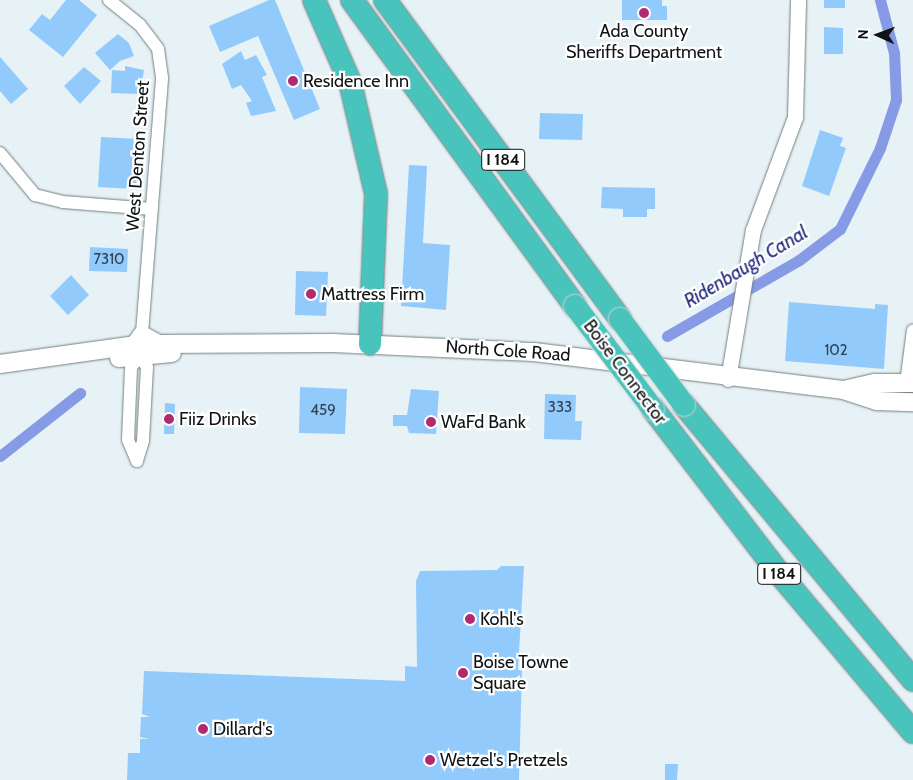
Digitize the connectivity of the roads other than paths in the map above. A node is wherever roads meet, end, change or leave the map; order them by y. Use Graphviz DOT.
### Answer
graph roads {
  1 [pos="109,0"];
  2 [pos="314,0"];
  3 [pos="352,0"];
  4 [pos="385,0"];
  5 [pos="798,0"];
  6 [pos="0,153"];
  7 [pos="152,209"];
  8 [pos="913,330"];
  9 [pos="142,336"];
  10 [pos="202,342"];
  11 [pos="370,344"];
  12 [pos="67,356"];
  13 [pos="140,356"];
  14 [pos="0,364"];
  15 [pos="728,379"];
  16 [pos="909,383"];
  17 [pos="843,390"];
  18 [pos="913,402"];
  19 [pos="913,680"];
  20 [pos="913,732"];
  1 -- 7 [label="street, West Denton Street"];
  2 -- 11 [label="highway"];
  3 -- 20 [label="highway, Boise Connector / I 184, bridge"];
  4 -- 19 [label="highway, Boise Connector / I 184, bridge"];
  5 -- 15 [label="street"];
  6 -- 7 [label="street"];
  7 -- 9 [label="street, West Denton Street"];
  8 -- 16 [label="street"];
  9 -- 10 [label="main road, North Cole Road"];
  9 -- 12 [label="main road, North Cole Road"];
  10 -- 11 [label="main road, North Cole Road"];
  10 -- 13 [label="main road, North Cole Road"];
  11 -- 15 [label="main road, North Cole Road"];
  12 -- 13 [label="main road, North Cole Road"];
  12 -- 14 [label="main road, North Cole Road"];
  13 -- 13 [label="street"];
  15 -- 17 [label="main road, North Cole Road"];
  16 -- 17 [label="main road, North Cole Road"];
  17 -- 18 [label="main road, North Cole Road"];
}
